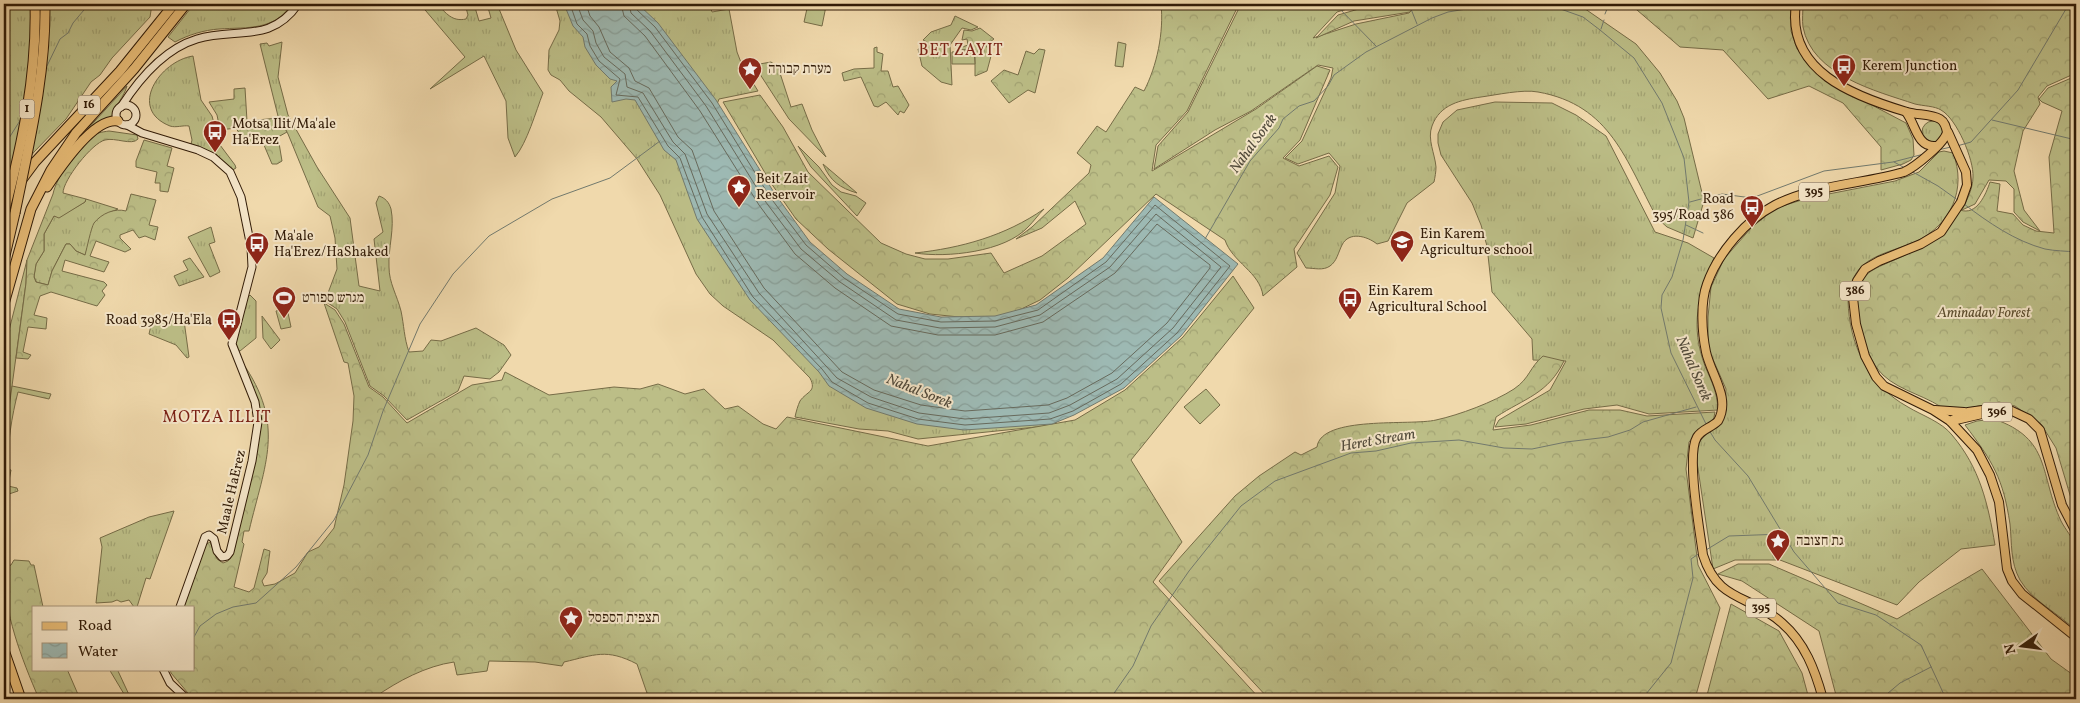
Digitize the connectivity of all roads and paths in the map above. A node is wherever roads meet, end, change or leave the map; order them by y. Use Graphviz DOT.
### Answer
graph roads {
  1 [pos="35,4"];
  2 [pos="45,4"];
  3 [pos="166,4"];
  4 [pos="174,4"];
  5 [pos="186,4"];
  6 [pos="298,4"];
  7 [pos="1796,4"];
  8 [pos="119,72"];
  9 [pos="138,84"];
  10 [pos="121,107"];
  11 [pos="134,109"];
  12 [pos="1906,112"];
  13 [pos="1933,117"];
  14 [pos="135,118"];
  15 [pos="118,121"];
  16 [pos="127,125"];
  17 [pos="1947,130"];
  18 [pos="1918,132"];
  19 [pos="152,136"];
  20 [pos="1924,144"];
  21 [pos="1938,145"];
  22 [pos="1956,148"];
  23 [pos="1922,159"];
  24 [pos="4,205"];
  25 [pos="31,210"];
  26 [pos="4,213"];
  27 [pos="4,260"];
  28 [pos="4,304"];
  29 [pos="1933,410"];
  30 [pos="1968,412"];
  31 [pos="1950,421"];
  32 [pos="2040,430"];
  33 [pos="2076,532"];
  34 [pos="180,606"];
  35 [pos="2076,637"];
  36 [pos="4,650"];
  37 [pos="164,670"];
  38 [pos="21,699"];
  39 [pos="187,699"];
  40 [pos="1823,699"];
  1 -- 26 [label="highway, 1, bridge"];
  2 -- 27 [label="highway, 1, bridge"];
  3 -- 8 [label="highway"];
  4 -- 8 [label="highway, 16"];
  5 -- 25 [label="highway, 16"];
  6 -- 9 [label="main road"];
  7 -- 12 [label="main road"];
  8 -- 24 [label="highway, 16"];
  9 -- 10 [label="main road"];
  9 -- 11 [label="main road"];
  10 -- 11 [label="main road"];
  10 -- 15 [label="main road"];
  11 -- 14 [label="main road"];
  12 -- 13 [label="main road"];
  12 -- 18 [label="main road"];
  13 -- 17 [label="main road, 386"];
  13 -- 18 [label="main road"];
  14 -- 16 [label="main road"];
  14 -- 19 [label="main road, Maale HaErez"];
  15 -- 16 [label="main road"];
  15 -- 25 [label="highway"];
  16 -- 19 [label="main road, Maale HaErez"];
  17 -- 21 [label="main road"];
  17 -- 22 [label="main road, 386"];
  18 -- 20 [label="main road"];
  19 -- 34 [label="main road, Maale HaErez"];
  20 -- 21 [label="main road"];
  20 -- 23 [label="main road"];
  21 -- 22 [label="main road"];
  21 -- 23 [label="main road, 395"];
  22 -- 29 [label="main road, 386"];
  23 -- 40 [label="main road, 395"];
  25 -- 28 [label="highway, 16"];
  29 -- 30 [label="main road"];
  29 -- 31 [label="main road, 386"];
  30 -- 31 [label="main road, 396"];
  30 -- 32 [label="main road, 396"];
  31 -- 32 [label="main road, 396"];
  31 -- 35 [label="main road, 386"];
  32 -- 33 [label="main road"];
  36 -- 38 [label="highway"];
  37 -- 39 [label="main road"];
}
